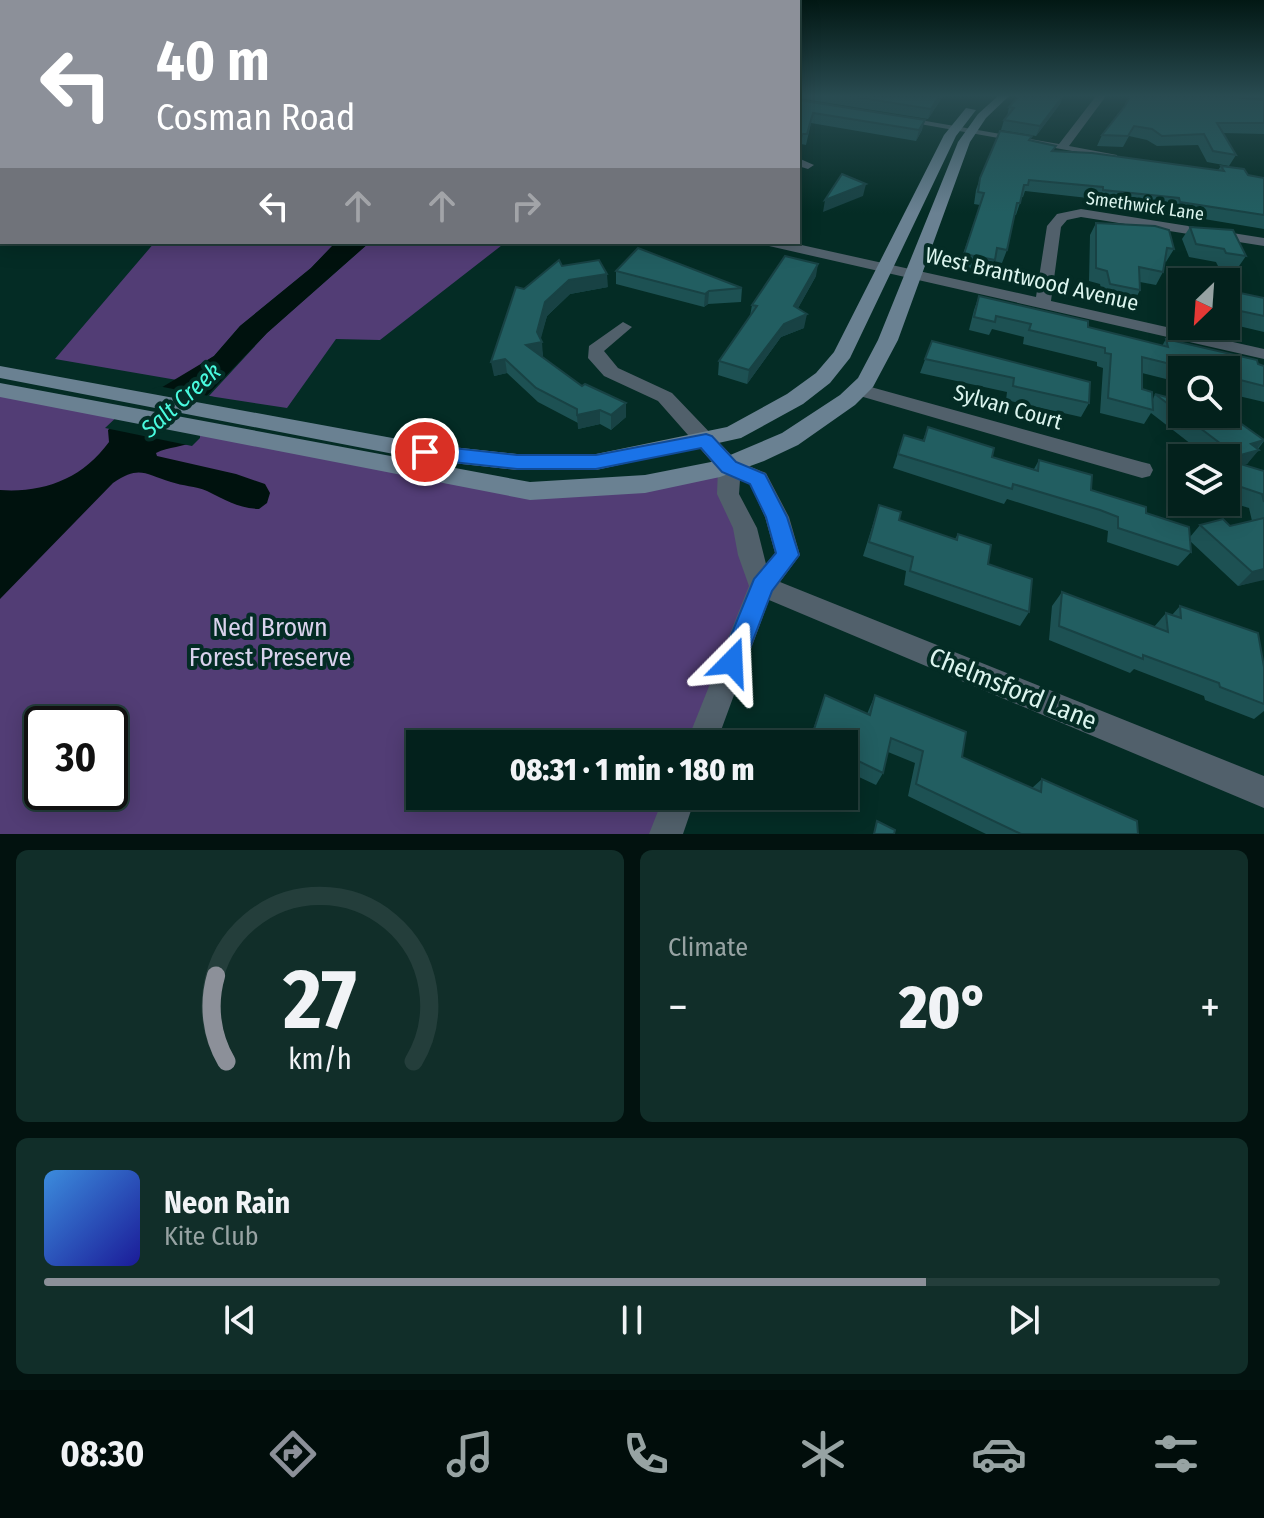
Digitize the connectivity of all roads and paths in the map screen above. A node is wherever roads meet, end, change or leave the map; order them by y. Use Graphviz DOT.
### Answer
graph roads {
  1 [pos="959,135"];
  2 [pos="960,135"];
  3 [pos="989,135"];
  4 [pos="1072,135"];
  5 [pos="1062,148"];
  6 [pos="1130,159"];
  7 [pos="1264,242"];
  8 [pos="778,244"];
  9 [pos="883,268"];
  10 [pos="915,275"];
  11 [pos="1043,303"];
  12 [pos="623,327"];
  13 [pos="1264,354"];
  14 [pos="0,372"];
  15 [pos="0,390"];
  16 [pos="860,390"];
  17 [pos="706,441"];
  18 [pos="729,467"];
  19 [pos="1142,470"];
  20 [pos="762,586"];
  21 [pos="706,730"];
  22 [pos="1264,792"];
  23 [pos="675,810"];
  24 [pos="666,834"];
  1 -- 9 [label="main road"];
  2 -- 10 [label="main road"];
  3 -- 5 [label="street"];
  4 -- 5 [label="street"];
  5 -- 6 [label="street"];
  7 -- 11 [label="street, Smethwick Lane"];
  8 -- 9 [label="street, West Brantwood Avenue"];
  9 -- 10 [label="street, West Brantwood Avenue"];
  9 -- 17 [label="main road"];
  10 -- 11 [label="street, West Brantwood Avenue"];
  10 -- 16 [label="main road"];
  11 -- 13 [label="street, West Brantwood Avenue"];
  12 -- 17 [label="street"];
  14 -- 17 [label="main road"];
  15 -- 18 [label="main road"];
  16 -- 18 [label="main road"];
  16 -- 19 [label="street, Sylvan Court"];
  17 -- 18 [label="street"];
  18 -- 20 [label="street"];
  18 -- 20 [label="street"];
  20 -- 21 [label="street"];
  20 -- 22 [label="street, Chelmsford Lane"];
  23 -- 24 [label="street"];
}
